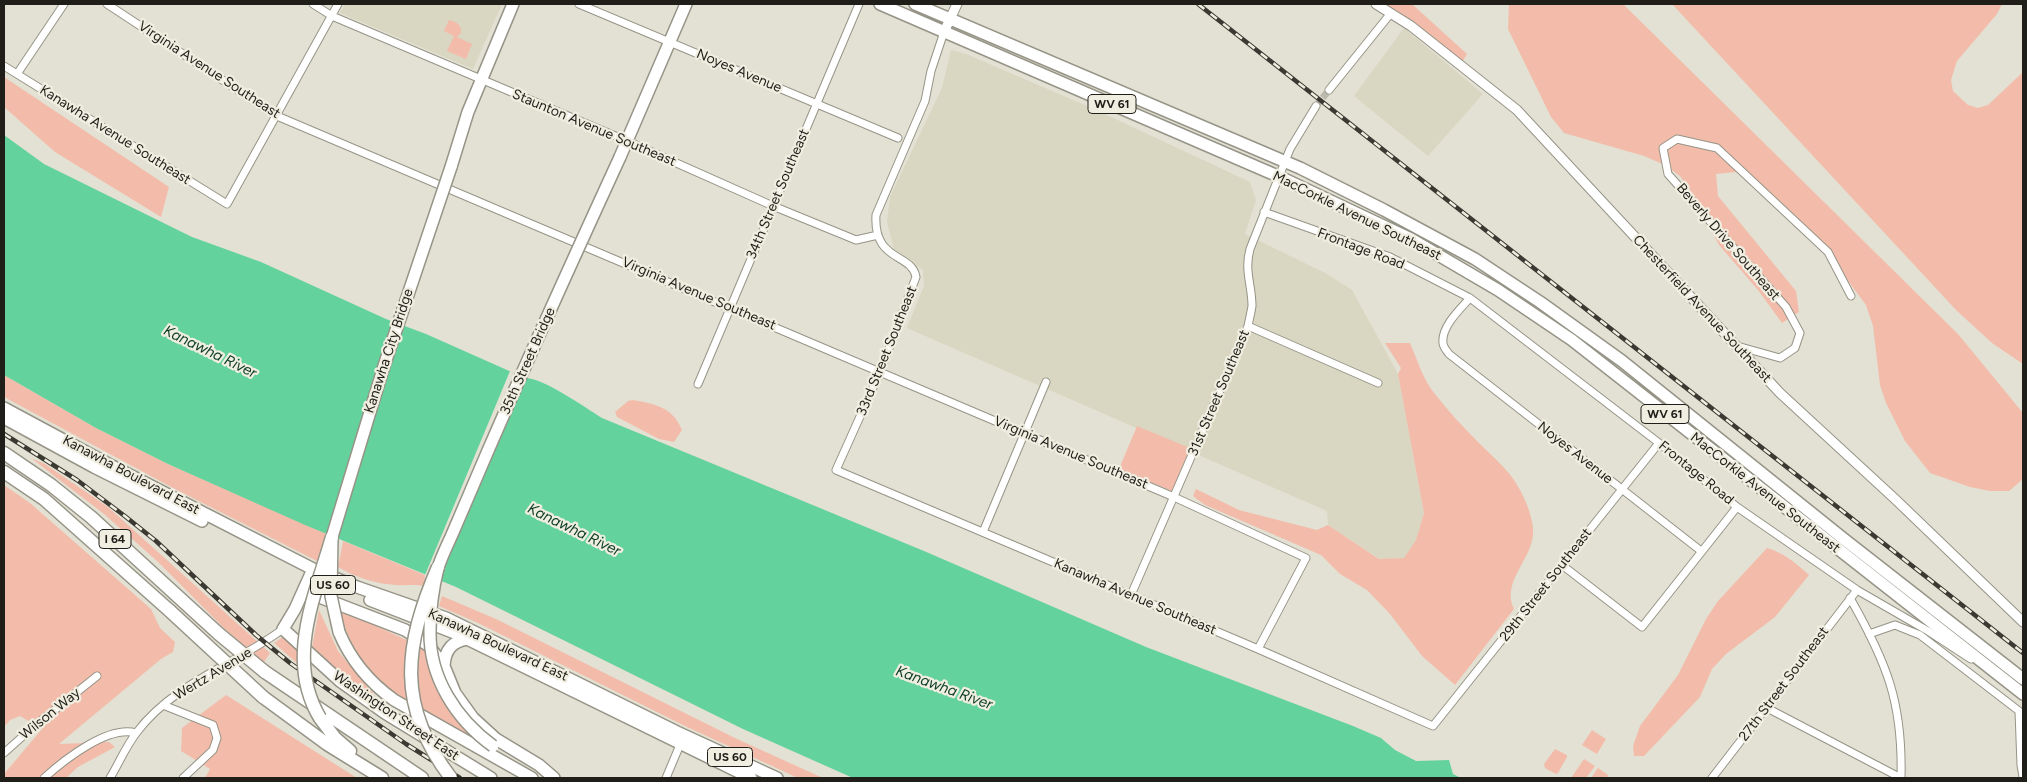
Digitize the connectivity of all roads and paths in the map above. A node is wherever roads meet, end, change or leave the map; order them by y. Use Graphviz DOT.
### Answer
graph roads {
  1 [pos="64,4"];
  2 [pos="107,4"];
  3 [pos="313,4"];
  4 [pos="338,4"];
  5 [pos="513,4"];
  6 [pos="579,4"];
  7 [pos="686,4"];
  8 [pos="859,4"];
  9 [pos="880,4"];
  10 [pos="915,4"];
  11 [pos="957,4"];
  12 [pos="1376,4"];
  13 [pos="1391,13"];
  14 [pos="332,16"];
  15 [pos="950,18"];
  16 [pos="944,32"];
  17 [pos="669,42"];
  18 [pos="4,66"];
  19 [pos="17,74"];
  20 [pos="482,81"];
  21 [pos="1329,90"];
  22 [pos="817,104"];
  23 [pos="1316,106"];
  24 [pos="276,116"];
  25 [pos="898,138"];
  26 [pos="627,141"];
  27 [pos="1286,163"];
  28 [pos="1280,177"];
  29 [pos="773,206"];
  30 [pos="1264,212"];
  31 [pos="878,235"];
  32 [pos="1851,296"];
  33 [pos="1470,298"];
  34 [pos="730,307"];
  35 [pos="1248,326"];
  36 [pos="1736,346"];
  37 [pos="880,372"];
  38 [pos="1046,382"];
  39 [pos="1378,383"];
  40 [pos="698,384"];
  41 [pos="4,408"];
  42 [pos="4,418"];
  43 [pos="1024,433"];
  44 [pos="1659,443"];
  45 [pos="4,453"];
  46 [pos="836,470"];
  47 [pos="4,472"];
  48 [pos="1621,488"];
  49 [pos="1174,497"];
  50 [pos="1737,507"];
  51 [pos="983,532"];
  52 [pos="332,537"];
  53 [pos="1701,551"];
  54 [pos="1562,565"];
  55 [pos="438,567"];
  56 [pos="312,572"];
  57 [pos="1857,590"];
  58 [pos="304,591"];
  59 [pos="1131,595"];
  60 [pos="1850,598"];
  61 [pos="2023,622"];
  62 [pos="283,628"];
  63 [pos="1870,634"];
  64 [pos="468,640"];
  65 [pos="1258,649"];
  66 [pos="444,666"];
  67 [pos="97,676"];
  68 [pos="2023,678"];
  69 [pos="2021,692"];
  70 [pos="163,705"];
  71 [pos="1767,708"];
  72 [pos="1433,726"];
  73 [pos="136,733"];
  74 [pos="682,740"];
  75 [pos="4,754"];
  76 [pos="2023,777"];
  77 [pos="44,778"];
  78 [pos="110,778"];
  79 [pos="183,778"];
  80 [pos="383,778"];
  81 [pos="422,778"];
  82 [pos="451,778"];
  83 [pos="491,778"];
  84 [pos="532,778"];
  85 [pos="548,778"];
  86 [pos="554,778"];
  87 [pos="666,778"];
  88 [pos="751,778"];
  89 [pos="777,778"];
  90 [pos="1712,778"];
  91 [pos="1901,778"];
  1 -- 19 [label="street"];
  2 -- 24 [label="street, Virginia Avenue Southeast"];
  3 -- 14 [label="street, Staunton Avenue Southeast"];
  4 -- 14 [label="street"];
  5 -- 20 [label="main road, Kanawha City Bridge"];
  6 -- 17 [label="street, Noyes Avenue"];
  7 -- 17 [label="main road, 35th Street Bridge"];
  8 -- 22 [label="street, 34th Street Southeast"];
  9 -- 16 [label="main road, MacCorkle Avenue Southeast / WV 61"];
  10 -- 15 [label="main road, MacCorkle Avenue Southeast / WV 61"];
  11 -- 15 [label="street"];
  12 -- 13 [label="street, Chesterfield Avenue Southeast"];
  13 -- 21 [label="street"];
  13 -- 36 [label="street, Chesterfield Avenue Southeast"];
  14 -- 20 [label="street, Staunton Avenue Southeast"];
  14 -- 24 [label="street"];
  15 -- 16 [label="street"];
  15 -- 27 [label="main road, MacCorkle Avenue Southeast / WV 61"];
  16 -- 28 [label="main road, MacCorkle Avenue Southeast / WV 61"];
  16 -- 31 [label="street"];
  17 -- 22 [label="street, Noyes Avenue"];
  17 -- 26 [label="main road, 35th Street Bridge"];
  18 -- 19 [label="street, Kanawha Avenue Southeast"];
  19 -- 24 [label="street, Kanawha Avenue Southeast"];
  20 -- 26 [label="street, Staunton Avenue Southeast"];
  20 -- 52 [label="main road, Kanawha City Bridge, bridge"];
  22 -- 25 [label="street, Noyes Avenue"];
  22 -- 29 [label="street, 34th Street Southeast"];
  23 -- 27 [label="street, 31st Street Southeast"];
  24 -- 34 [label="street, Virginia Avenue Southeast"];
  26 -- 29 [label="street, Staunton Avenue Southeast"];
  26 -- 55 [label="main road, 35th Street Bridge, bridge"];
  27 -- 28 [label="street, 31st Street Southeast"];
  27 -- 68 [label="main road, MacCorkle Avenue Southeast / WV 61"];
  28 -- 30 [label="street, 31st Street Southeast"];
  28 -- 69 [label="main road, MacCorkle Avenue Southeast / WV 61"];
  29 -- 31 [label="street, Staunton Avenue Southeast"];
  29 -- 34 [label="street, 34th Street Southeast"];
  30 -- 33 [label="street, Frontage Road"];
  30 -- 35 [label="street, 31st Street Southeast"];
  31 -- 37 [label="street, 33rd Street Southeast"];
  32 -- 36 [label="street, Beverly Drive Southeast"];
  33 -- 44 [label="street, Frontage Road"];
  33 -- 48 [label="street, Noyes Avenue"];
  34 -- 37 [label="street, Virginia Avenue Southeast"];
  34 -- 40 [label="street, 34th Street Southeast"];
  35 -- 39 [label="street"];
  35 -- 49 [label="street, 31st Street Southeast"];
  36 -- 61 [label="street, Chesterfield Avenue Southeast"];
  37 -- 43 [label="street, Virginia Avenue Southeast"];
  37 -- 46 [label="street, 33rd Street Southeast"];
  38 -- 43 [label="street"];
  41 -- 56 [label="main road, Kanawha Boulevard East / US 60"];
  42 -- 56 [label="main road, Kanawha Boulevard East / US 60"];
  43 -- 49 [label="street, Virginia Avenue Southeast"];
  43 -- 51 [label="street"];
  44 -- 48 [label="street, 29th Street Southeast"];
  44 -- 50 [label="street, Frontage Road"];
  45 -- 81 [label="highway, I 64, bridge"];
  46 -- 51 [label="street, Kanawha Avenue Southeast"];
  47 -- 80 [label="highway, I 64, bridge"];
  48 -- 53 [label="street, Noyes Avenue"];
  48 -- 54 [label="street, 29th Street Southeast"];
  49 -- 59 [label="street, 31st Street Southeast"];
  49 -- 65 [label="street, Virginia Avenue Southeast"];
  50 -- 53 [label="street"];
  50 -- 57 [label="street, Frontage Road"];
  51 -- 59 [label="street, Kanawha Avenue Southeast"];
  52 -- 80 [label="highway, bridge"];
  52 -- 84 [label="main road, Kanawha City Bridge, bridge"];
  53 -- 54 [label="street"];
  54 -- 72 [label="street, 29th Street Southeast"];
  55 -- 82 [label="highway, bridge"];
  55 -- 85 [label="main road, 35th Street Bridge, bridge"];
  56 -- 58 [label="main road, Wertz Avenue"];
  56 -- 64 [label="main road, Kanawha Boulevard East / US 60"];
  56 -- 74 [label="main road, Kanawha Boulevard East / US 60"];
  57 -- 60 [label="street, 27th Street Southeast"];
  57 -- 69 [label="street, Frontage Road"];
  58 -- 62 [label="main road, Wertz Avenue"];
  58 -- 66 [label="main road"];
  59 -- 65 [label="street, Kanawha Avenue Southeast"];
  60 -- 63 [label="street"];
  60 -- 71 [label="street, 27th Street Southeast"];
  62 -- 70 [label="street, Wertz Avenue"];
  62 -- 83 [label="main road, Washington Street East"];
  63 -- 76 [label="street"];
  63 -- 91 [label="street"];
  64 -- 66 [label="main road"];
  64 -- 74 [label="main road, Kanawha Boulevard East / US 60"];
  65 -- 72 [label="street, Kanawha Avenue Southeast"];
  66 -- 86 [label="main road"];
  67 -- 75 [label="street, Wilson Way"];
  70 -- 73 [label="street, Wertz Avenue"];
  70 -- 79 [label="street"];
  71 -- 90 [label="street, 27th Street Southeast"];
  71 -- 91 [label="street"];
  73 -- 77 [label="street"];
  73 -- 78 [label="street, Wertz Avenue"];
  74 -- 87 [label="street"];
  74 -- 88 [label="main road, Kanawha Boulevard East / US 60"];
  74 -- 89 [label="main road, Kanawha Boulevard East / US 60"];
}
